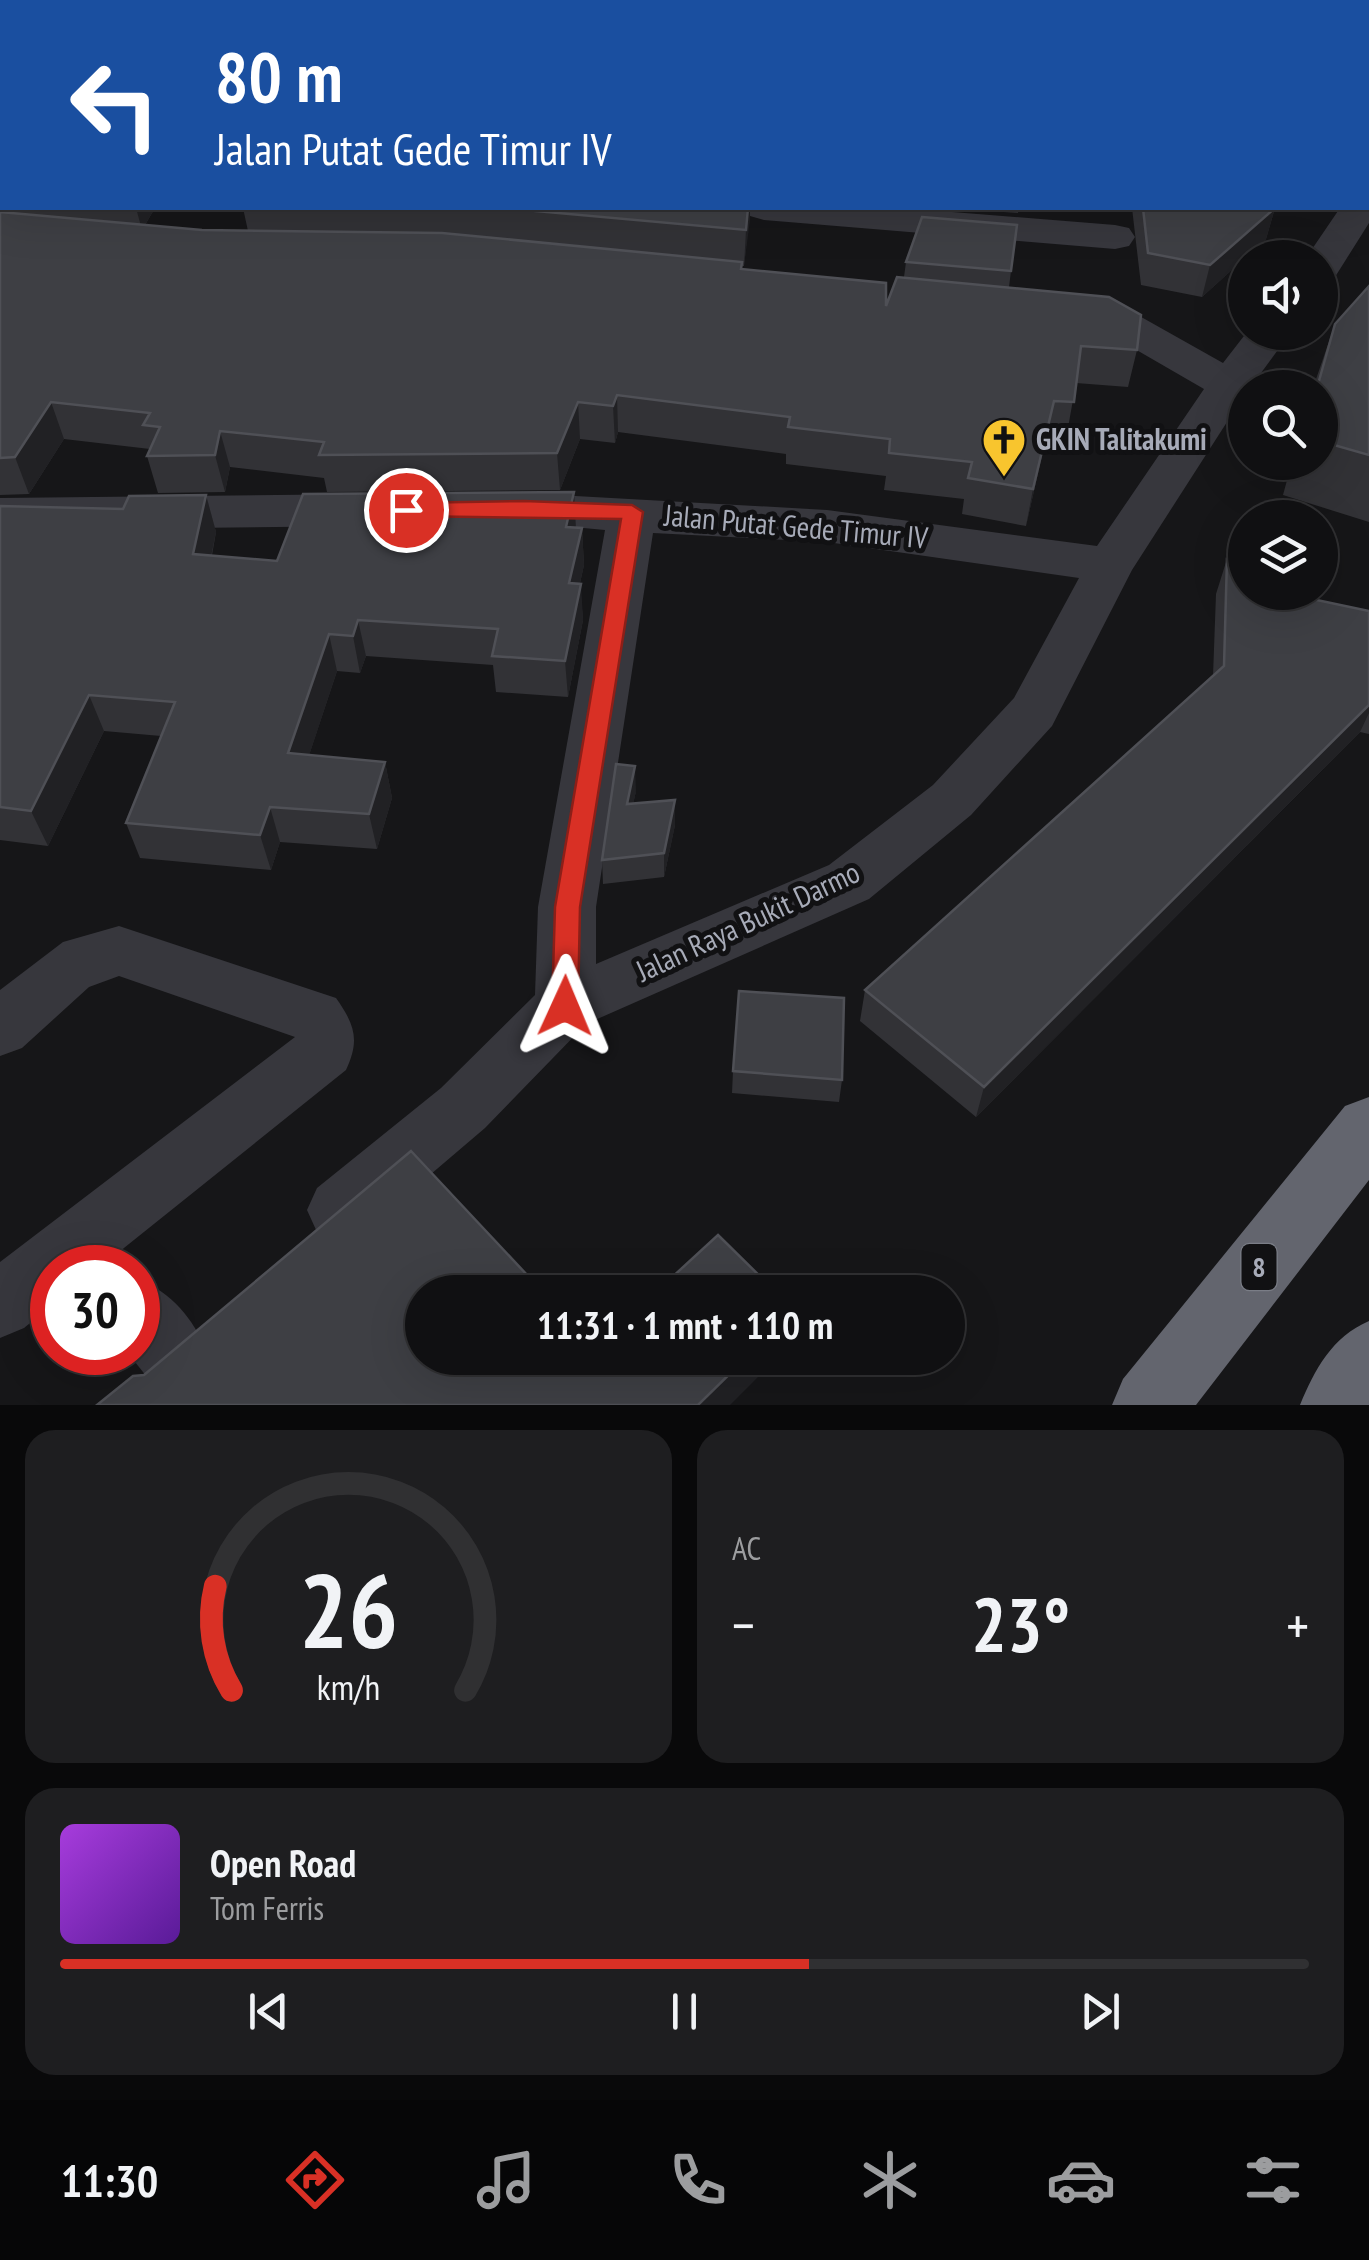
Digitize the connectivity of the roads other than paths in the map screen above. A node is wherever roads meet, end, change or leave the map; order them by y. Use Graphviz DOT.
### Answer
graph roads {
  1 [pos="814,210"];
  2 [pos="1358,210"];
  3 [pos="1113,222"];
  4 [pos="1338,240"];
  5 [pos="1034,310"];
  6 [pos="1112,318"];
  7 [pos="1256,350"];
  8 [pos="1241,370"];
  9 [pos="1228,384"];
  10 [pos="1228,388"];
  11 [pos="465,508"];
  12 [pos="406,510"];
  13 [pos="632,512"];
  14 [pos="0,514"];
  15 [pos="1110,564"];
  16 [pos="565,1006"];
  17 [pos="0,1030"];
  18 [pos="1369,1128"];
  19 [pos="99,1245"];
  20 [pos="294,1249"];
  21 [pos="30,1287"];
  22 [pos="0,1304"];
  23 [pos="1369,1358"];
  24 [pos="1148,1405"];
  25 [pos="1336,1405"];
  1 -- 3 [label="street"];
  2 -- 4 [label="street"];
  3 -- 6 [label="street"];
  5 -- 6 [label="street"];
  6 -- 9 [label="street"];
  7 -- 8 [label="street, Jalan Raya Bukit Darmo"];
  10 -- 15 [label="street, Jalan Raya Bukit Darmo"];
  11 -- 13 [label="street, Jalan Putat Gede Timur IV"];
  12 -- 14 [label="street"];
  13 -- 15 [label="street, Jalan Putat Gede Timur IV"];
  13 -- 16 [label="street"];
  15 -- 16 [label="street, Jalan Raya Bukit Darmo"];
  16 -- 20 [label="street, Jalan Raya Bukit Darmo"];
  17 -- 19 [label="street"];
  18 -- 24 [label="highway, 8"];
  21 -- 22 [label="street"];
  23 -- 25 [label="highway"];
}
